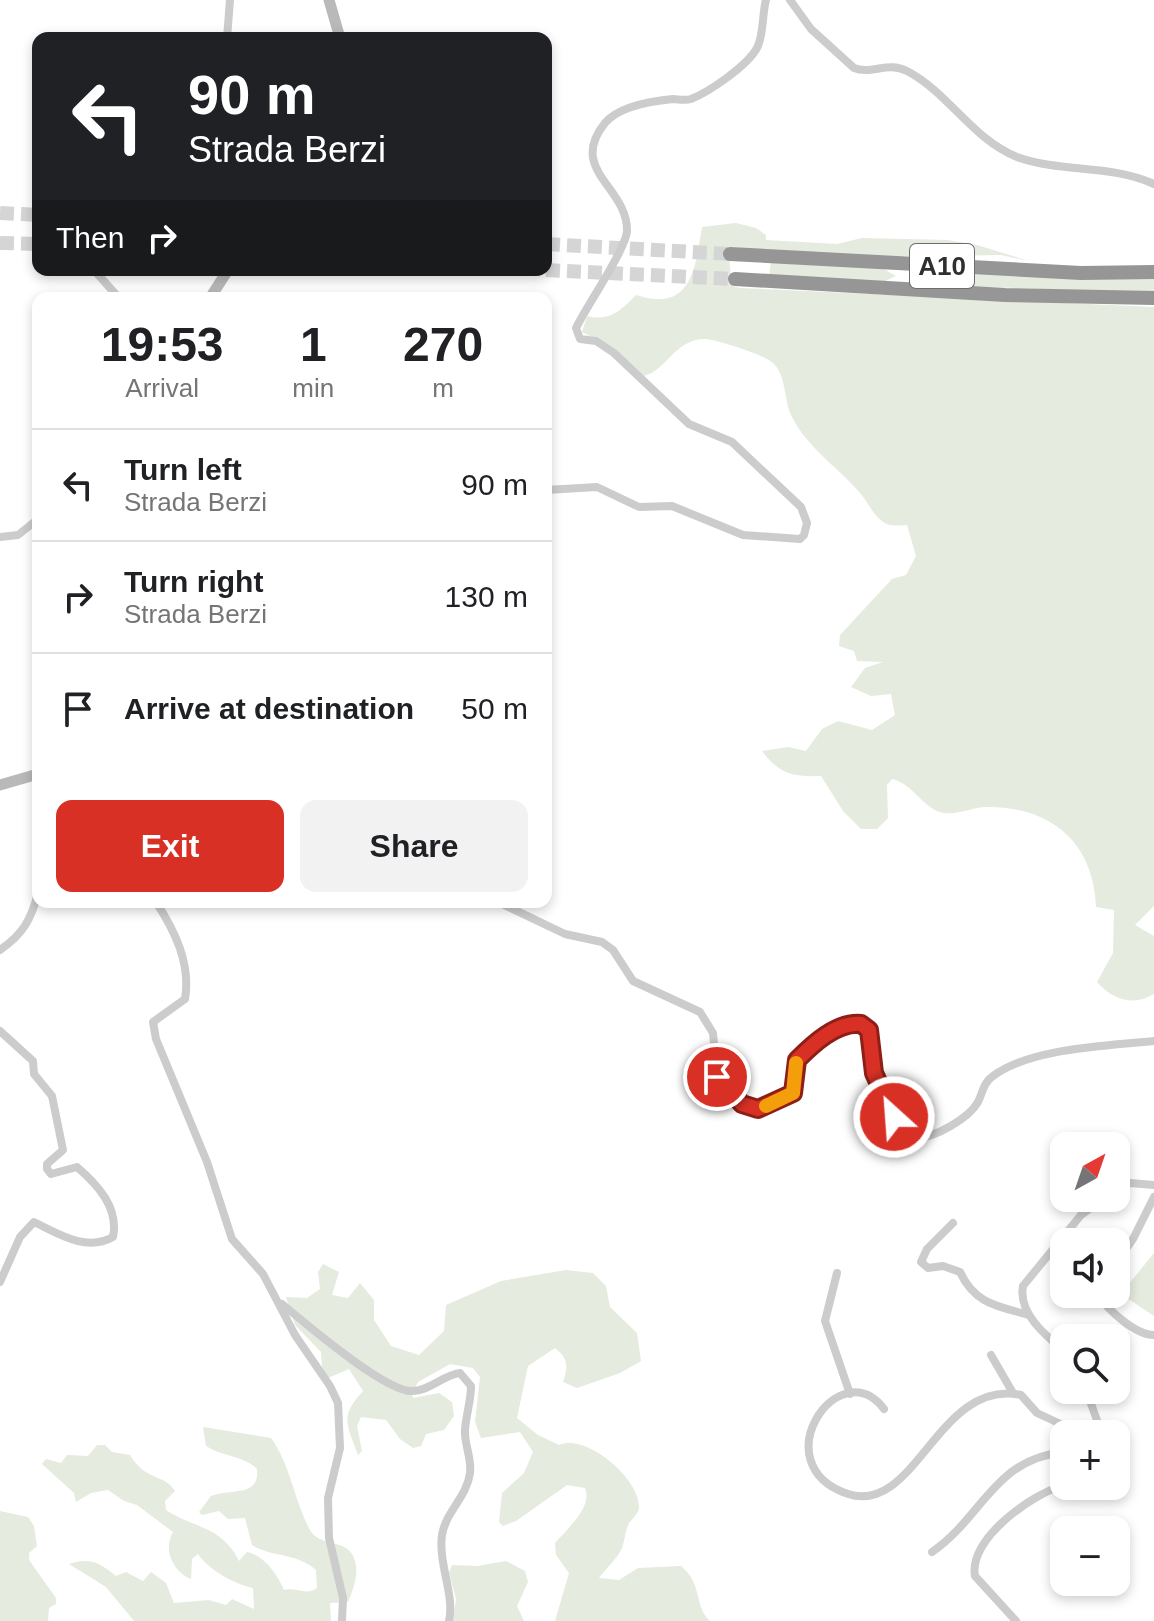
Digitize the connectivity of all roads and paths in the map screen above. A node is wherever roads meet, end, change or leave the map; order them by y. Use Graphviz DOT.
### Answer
graph roads {
  1 [pos="230,0"];
  2 [pos="329,0"];
  3 [pos="766,0"];
  4 [pos="790,0"];
  5 [pos="227,32"];
  6 [pos="338,32"];
  7 [pos="1154,184"];
  8 [pos="730,254"];
  9 [pos="1154,272"];
  10 [pos="99,276"];
  11 [pos="735,279"];
  12 [pos="114,292"];
  13 [pos="1154,298"];
  14 [pos="552,490"];
  15 [pos="32,524"];
  16 [pos="0,537"];
  17 [pos="32,776"];
  18 [pos="0,785"];
  19 [pos="34,908"];
  20 [pos="160,908"];
  21 [pos="511,908"];
  22 [pos="0,950"];
  23 [pos="0,1031"];
  24 [pos="1154,1041"];
  25 [pos="1130,1183"];
  26 [pos="1154,1185"];
  27 [pos="1154,1197"];
  28 [pos="1085,1212"];
  29 [pos="953,1223"];
  30 [pos="1130,1243"];
  31 [pos="837,1273"];
  32 [pos="0,1282"];
  33 [pos="277,1300"];
  34 [pos="1112,1308"];
  35 [pos="1030,1315"];
  36 [pos="1154,1335"];
  37 [pos="1050,1336"];
  38 [pos="991,1355"];
  39 [pos="1013,1393"];
  40 [pos="850,1394"];
  41 [pos="884,1409"];
  42 [pos="1052,1420"];
  43 [pos="1050,1455"];
  44 [pos="1050,1491"];
  45 [pos="932,1552"];
  46 [pos="342,1621"];
  47 [pos="449,1621"];
  48 [pos="1016,1621"];
  1 -- 5 [label="street"];
  2 -- 6 [label="main road"];
  3 -- 14 [label="street"];
  4 -- 7 [label="street"];
  8 -- 9 [label="highway, A10"];
  10 -- 12 [label="street"];
  11 -- 13 [label="highway, A10"];
  15 -- 16 [label="street"];
  17 -- 18 [label="main road"];
  19 -- 22 [label="street"];
  20 -- 33 [label="street"];
  21 -- 24 [label="street"];
  23 -- 32 [label="street"];
  25 -- 26 [label="street"];
  27 -- 30 [label="street"];
  28 -- 35 [label="street"];
  29 -- 35 [label="street"];
  31 -- 40 [label="street"];
  33 -- 46 [label="street"];
  33 -- 47 [label="street"];
  34 -- 36 [label="street"];
  35 -- 37 [label="street"];
  38 -- 39 [label="street"];
  39 -- 40 [label="street"];
  39 -- 42 [label="street"];
  40 -- 41 [label="street"];
  43 -- 45 [label="street"];
  44 -- 48 [label="street"];
}
